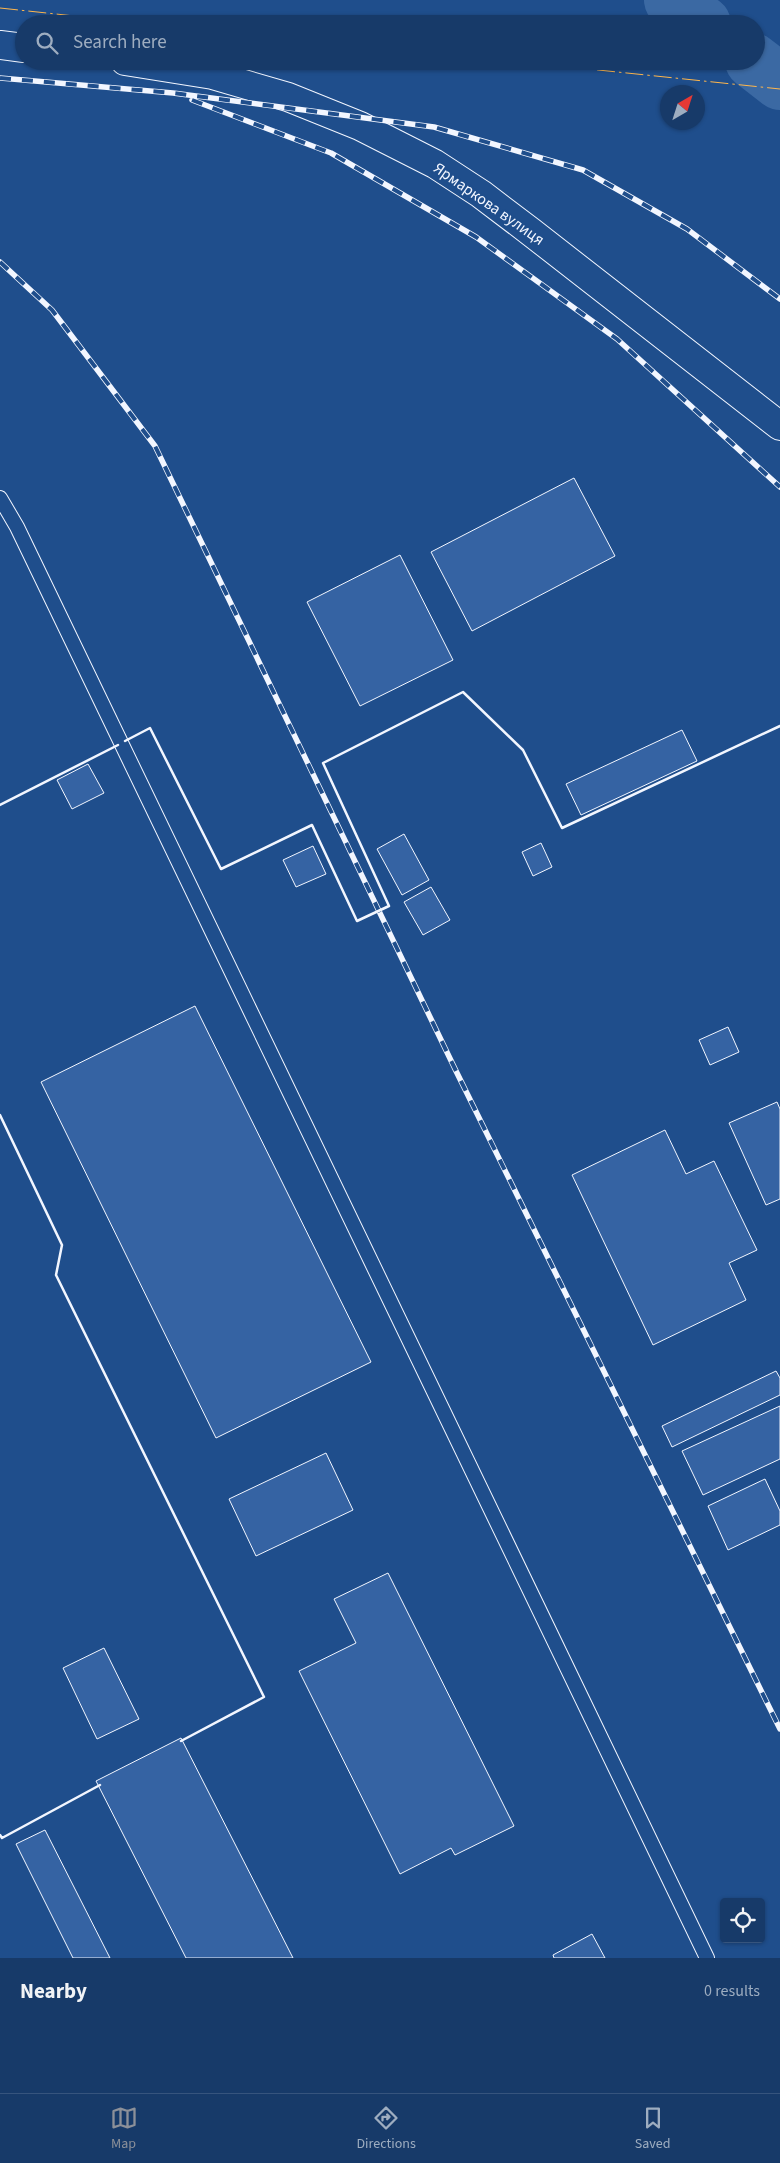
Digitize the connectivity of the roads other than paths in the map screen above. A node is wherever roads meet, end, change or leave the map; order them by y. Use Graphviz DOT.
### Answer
graph roads {
  1 [pos="0,46"];
  2 [pos="15,47"];
  3 [pos="182,70"];
  4 [pos="780,426"];
  5 [pos="0,498"];
  6 [pos="707,1958"];
  1 -- 2 [label="street"];
  3 -- 4 [label="street, Ярмаркова вулиця"];
  5 -- 6 [label="lane"];
}
